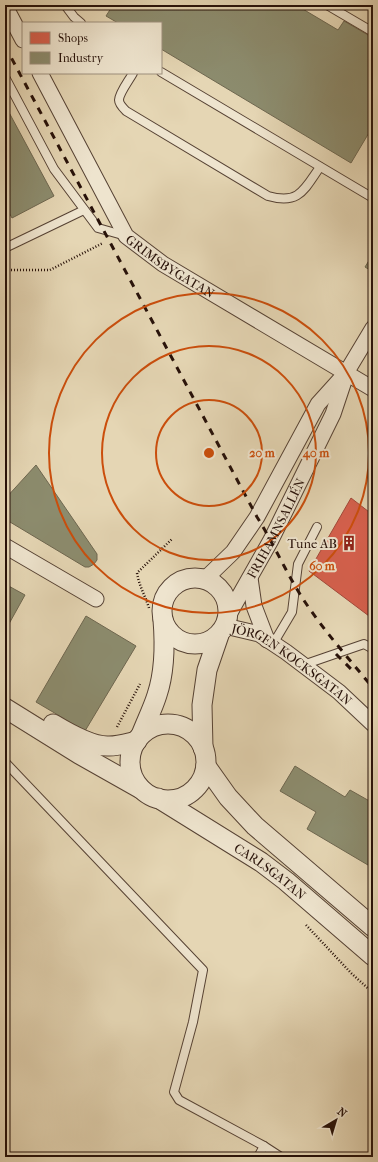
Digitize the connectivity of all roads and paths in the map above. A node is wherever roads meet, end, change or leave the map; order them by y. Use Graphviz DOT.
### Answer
graph roads {
  1 [pos="10,5"];
  2 [pos="65,5"];
  3 [pos="327,5"];
  4 [pos="5,6"];
  5 [pos="13,21"];
  6 [pos="80,22"];
  7 [pos="373,32"];
  8 [pos="22,38"];
  9 [pos="162,73"];
  10 [pos="41,74"];
  11 [pos="132,74"];
  12 [pos="5,77"];
  13 [pos="320,167"];
  14 [pos="373,198"];
  15 [pos="84,210"];
  16 [pos="126,236"];
  17 [pos="5,248"];
  18 [pos="5,270"];
  19 [pos="373,328"];
  20 [pos="346,373"];
  21 [pos="373,389"];
  22 [pos="317,527"];
  23 [pos="172,539"];
  24 [pos="5,546"];
  25 [pos="250,578"];
  26 [pos="205,579"];
  27 [pos="96,599"];
  28 [pos="156,614"];
  29 [pos="224,625"];
  30 [pos="270,642"];
  31 [pos="373,649"];
  32 [pos="303,665"];
  33 [pos="5,697"];
  34 [pos="5,708"];
  35 [pos="373,724"];
  36 [pos="139,738"];
  37 [pos="204,757"];
  38 [pos="5,762"];
  39 [pos="150,793"];
  40 [pos="304,922"];
  41 [pos="373,927"];
  42 [pos="373,956"];
  43 [pos="373,993"];
  44 [pos="264,1146"];
  45 [pos="258,1157"];
  46 [pos="281,1157"];
  1 -- 5 [label="lane"];
  2 -- 6 [label="lane"];
  3 -- 7 [label="lane"];
  4 -- 5 [label="street"];
  5 -- 8 [label="street"];
  9 -- 13 [label="lane"];
  10 -- 16 [label="street, GRIMSBYGATAN"];
  11 -- 13 [label="lane"];
  12 -- 15 [label="lane"];
  13 -- 14 [label="lane"];
  15 -- 16 [label="lane"];
  15 -- 17 [label="lane"];
  16 -- 18 [label="path"];
  16 -- 20 [label="street, GRIMSBYGATAN"];
  19 -- 20 [label="street, FRIHAMNSALLÉN"];
  20 -- 21 [label="street, GRIMSBYGATAN"];
  20 -- 25 [label="street, FRIHAMNSALLÉN"];
  20 -- 26 [label="street, FRIHAMNSALLÉN"];
  22 -- 30 [label="lane"];
  23 -- 28 [label="path"];
  24 -- 27 [label="street"];
  25 -- 29 [label="street, FRIHAMNSALLÉN"];
  25 -- 30 [label="street"];
  26 -- 28 [label="street"];
  26 -- 29 [label="street"];
  28 -- 29 [label="street"];
  28 -- 36 [label="street"];
  29 -- 30 [label="street, JÖRGEN KOCKSGATAN"];
  29 -- 37 [label="street, FRIHAMNSALLÉN"];
  30 -- 32 [label="street, JÖRGEN KOCKSGATAN"];
  31 -- 32 [label="lane"];
  32 -- 35 [label="street, JÖRGEN KOCKSGATAN"];
  33 -- 36 [label="street"];
  34 -- 39 [label="street, CARLSGATAN"];
  36 -- 37 [label="street"];
  36 -- 39 [label="street"];
  37 -- 39 [label="street"];
  37 -- 41 [label="street, CARLSGATAN"];
  38 -- 44 [label="lane"];
  39 -- 42 [label="street, CARLSGATAN"];
  40 -- 43 [label="path"];
  44 -- 45 [label="lane"];
  44 -- 46 [label="lane"];
}
